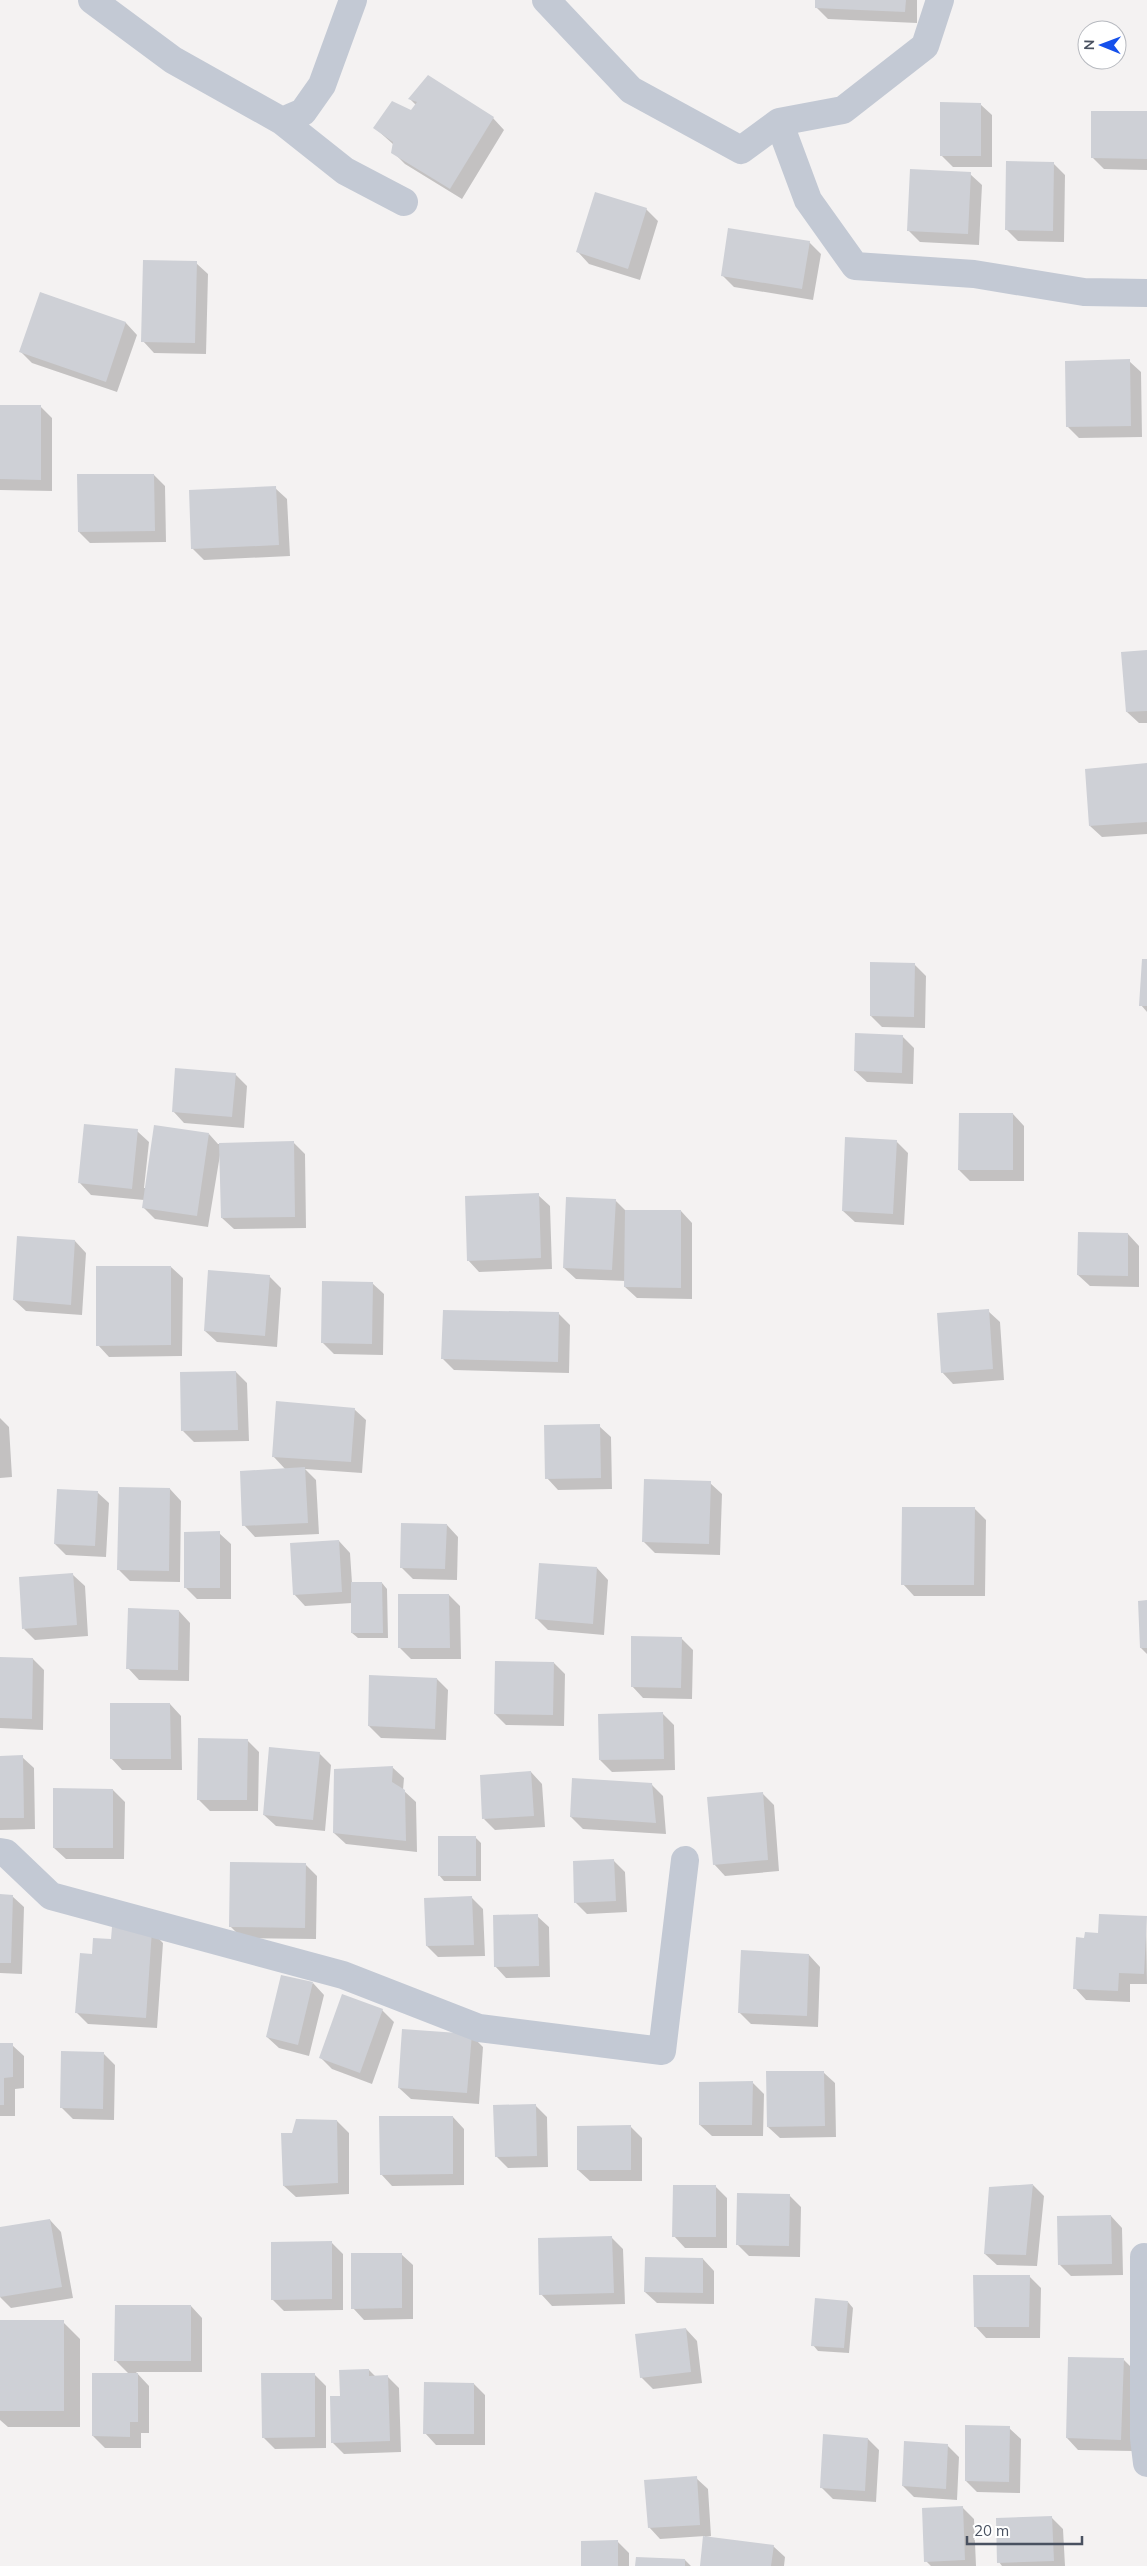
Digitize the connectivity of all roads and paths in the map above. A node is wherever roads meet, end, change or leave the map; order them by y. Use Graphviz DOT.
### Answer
graph roads {
  1 [pos="92,0"];
  2 [pos="353,0"];
  3 [pos="546,0"];
  4 [pos="940,0"];
  5 [pos="282,121"];
  6 [pos="779,122"];
  7 [pos="404,202"];
  8 [pos="1147,293"];
  9 [pos="3,1852"];
  10 [pos="685,1860"];
  11 [pos="1144,2257"];
  12 [pos="1147,2463"];
  1 -- 5 [label="street"];
  2 -- 5 [label="street"];
  3 -- 6 [label="street"];
  4 -- 6 [label="street"];
  5 -- 7 [label="street"];
  6 -- 8 [label="street"];
  9 -- 10 [label="street"];
  11 -- 12 [label="street"];
}
